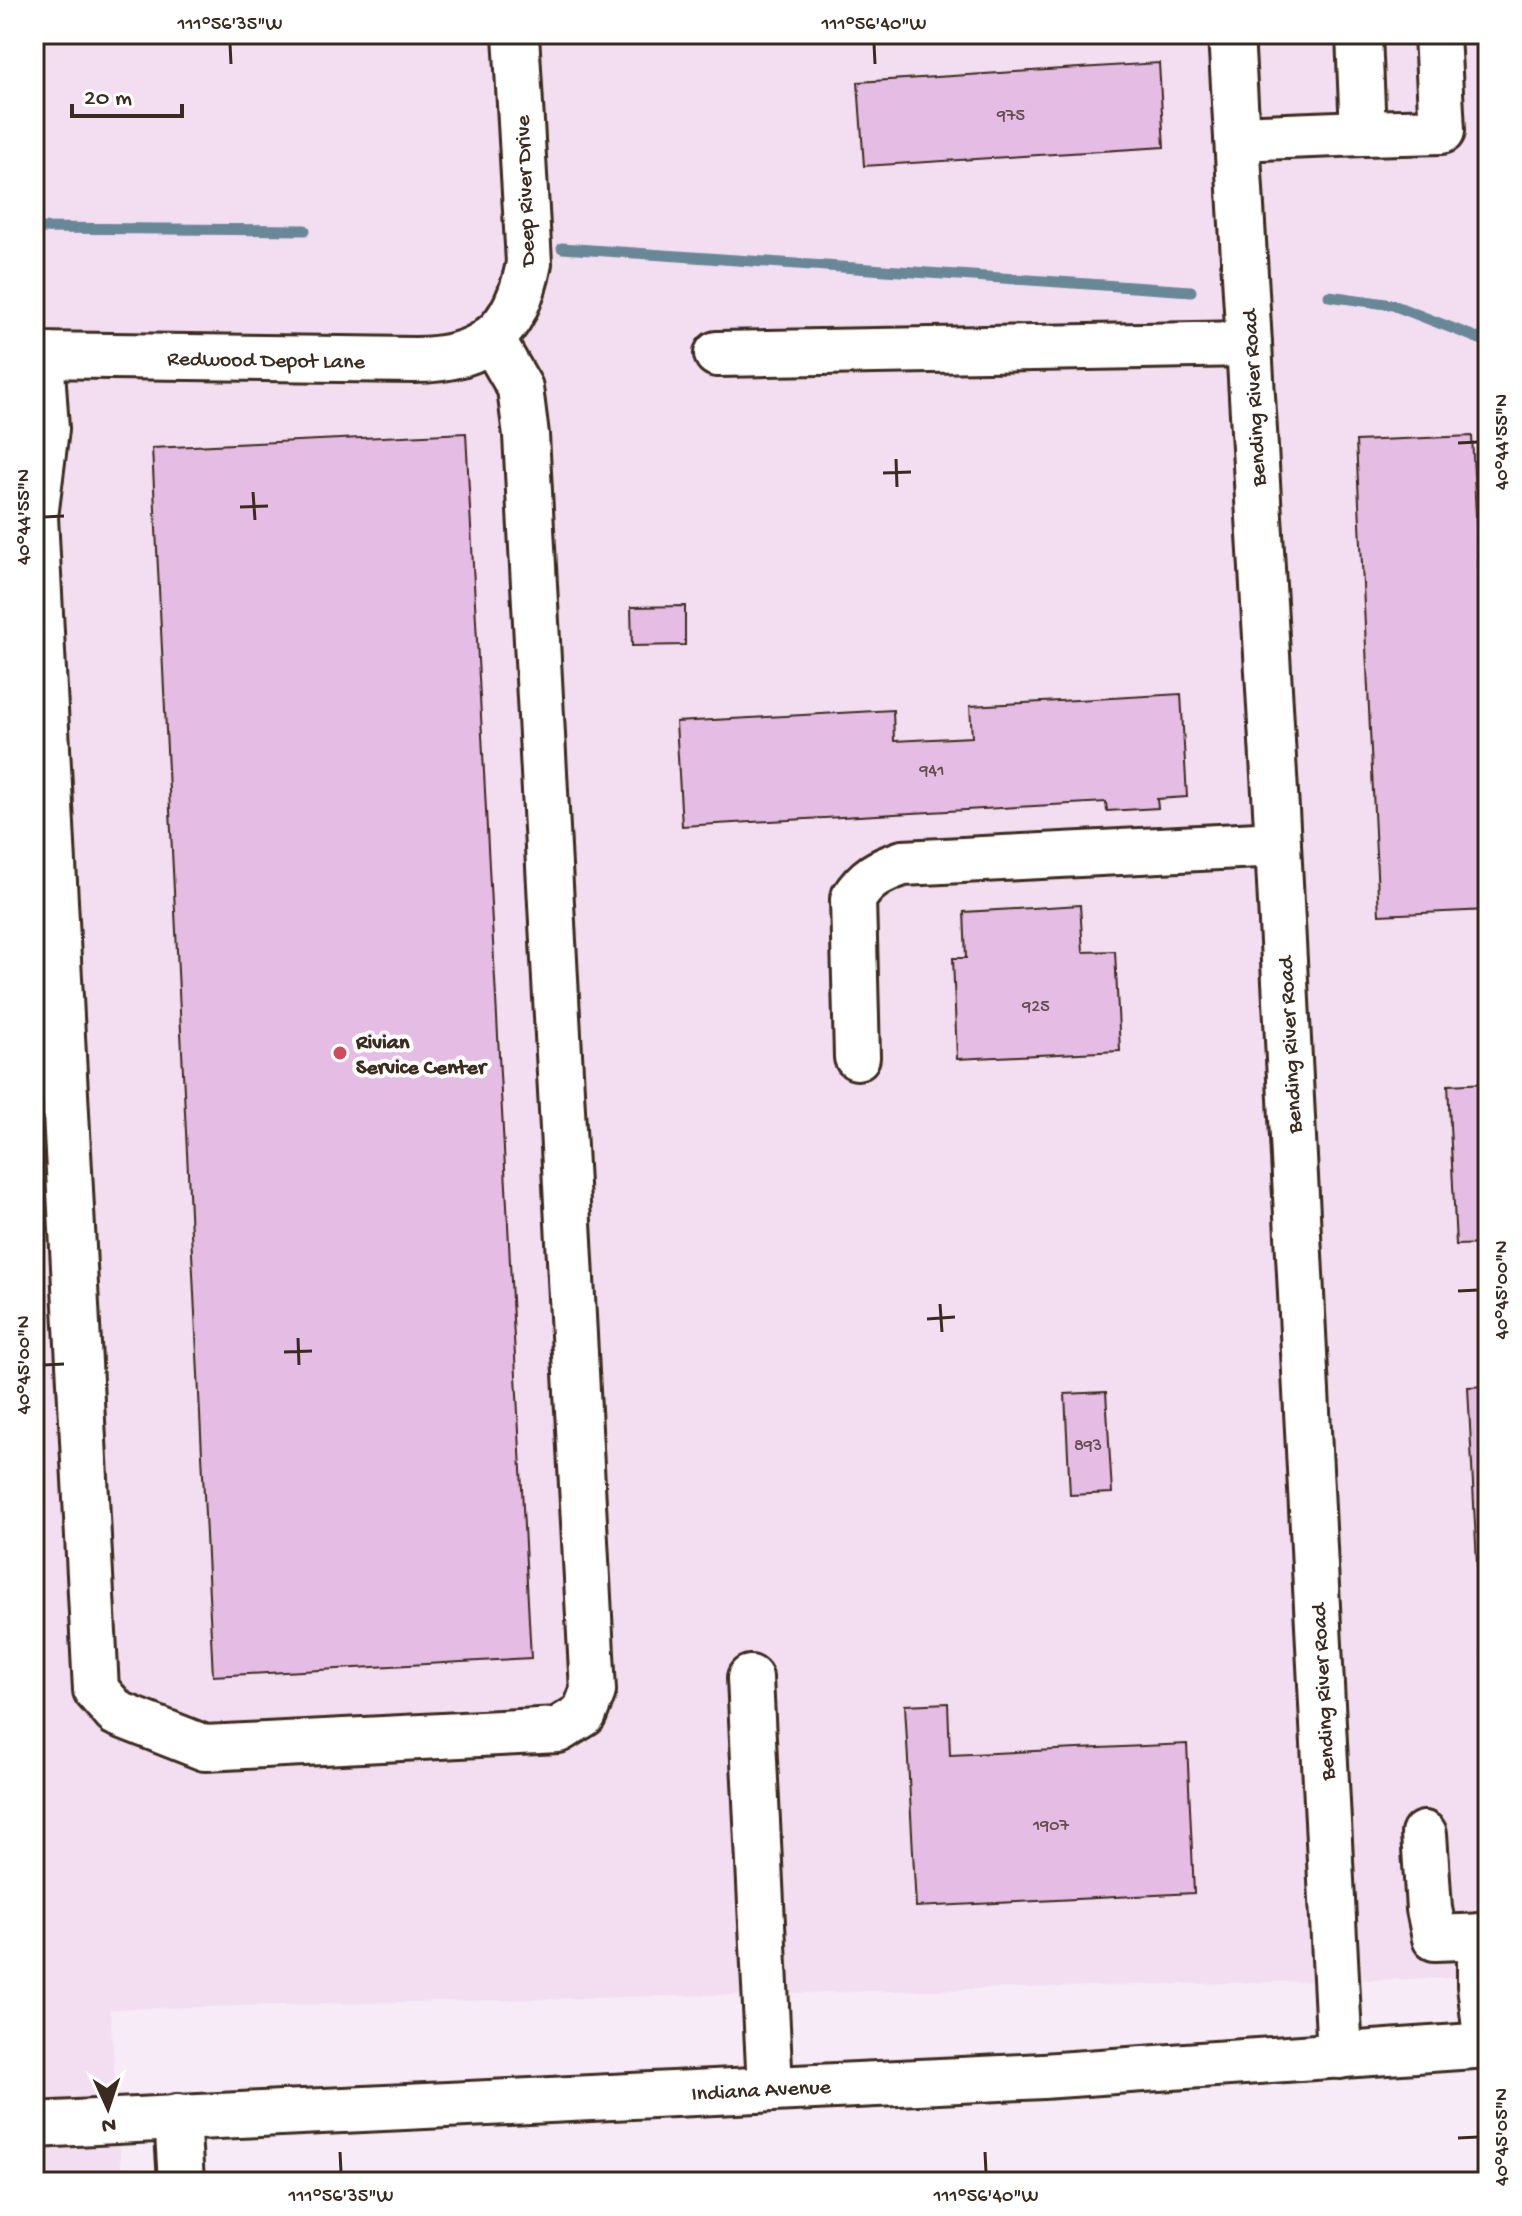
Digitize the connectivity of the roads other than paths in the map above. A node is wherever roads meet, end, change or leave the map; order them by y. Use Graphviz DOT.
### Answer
graph roads {
  1 [pos="516,34"];
  2 [pos="1231,34"];
  3 [pos="1359,34"];
  4 [pos="1437,34"];
  5 [pos="1363,133"];
  6 [pos="1237,138"];
  7 [pos="491,338"];
  8 [pos="1249,344"];
  9 [pos="717,354"];
  10 [pos="37,355"];
  11 [pos="1278,844"];
  12 [pos="857,1057"];
  13 [pos="750,1678"];
  14 [pos="1424,1834"];
  15 [pos="1484,1936"];
  16 [pos="1488,2045"];
  17 [pos="1340,2056"];
  18 [pos="770,2088"];
  19 [pos="177,2117"];
  20 [pos="34,2125"];
  21 [pos="181,2182"];
  1 -- 7 [label="street, Deep River Drive"];
  2 -- 6 [label="street, Bending River Road"];
  3 -- 5 [label="street"];
  4 -- 5 [label="street"];
  5 -- 6 [label="street"];
  6 -- 8 [label="street, Bending River Road"];
  7 -- 10 [label="street, Redwood Depot Lane"];
  7 -- 10 [label="street"];
  8 -- 9 [label="street"];
  8 -- 11 [label="street, Bending River Road"];
  11 -- 12 [label="street"];
  11 -- 17 [label="street, Bending River Road"];
  13 -- 18 [label="street"];
  14 -- 15 [label="street"];
  15 -- 16 [label="street"];
  16 -- 17 [label="street, Indiana Avenue"];
  17 -- 18 [label="street, Indiana Avenue"];
  18 -- 19 [label="street, Indiana Avenue"];
  19 -- 20 [label="street, Indiana Avenue"];
  19 -- 21 [label="street"];
}
